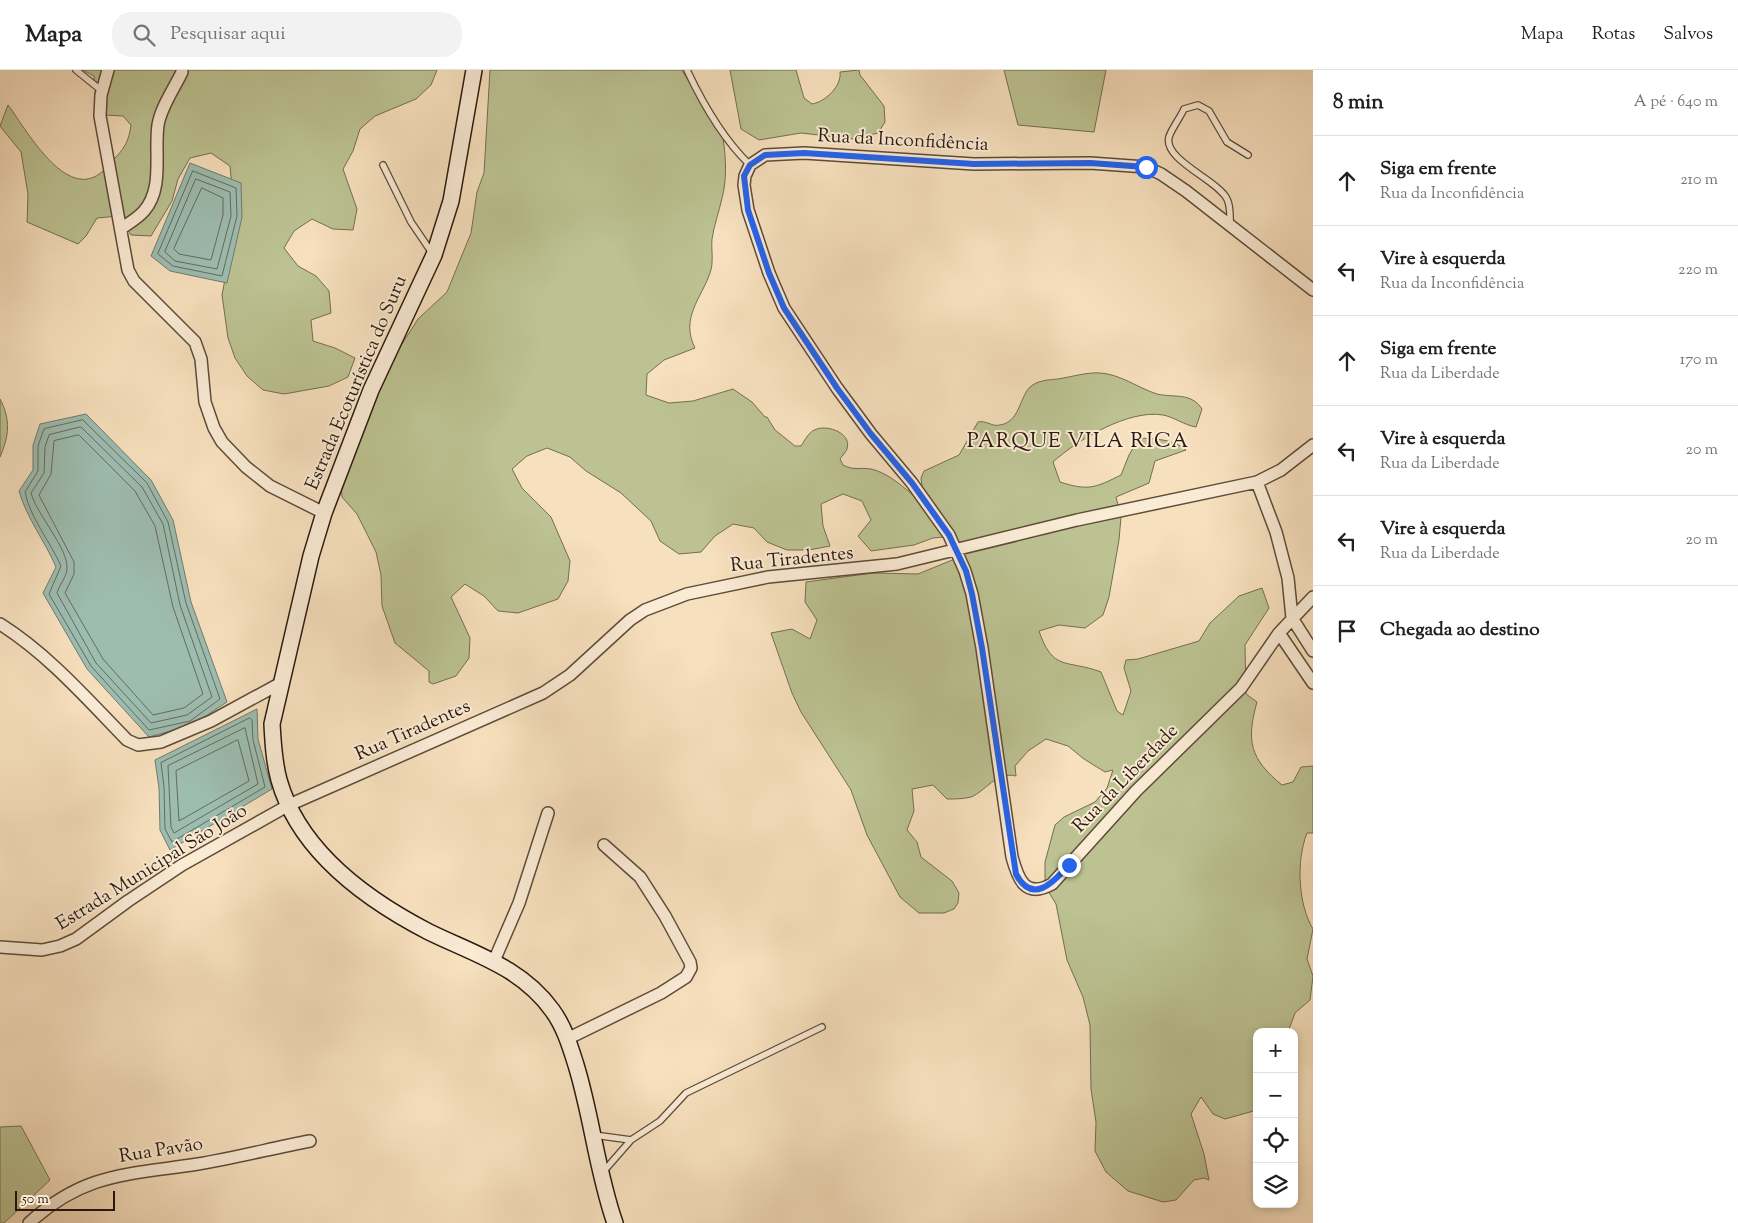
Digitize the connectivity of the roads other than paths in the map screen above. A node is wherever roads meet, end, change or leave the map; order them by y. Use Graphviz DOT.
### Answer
graph roads {
  1 [pos="76,70"];
  2 [pos="108,70"];
  3 [pos="474,70"];
  4 [pos="687,70"];
  5 [pos="182,72"];
  6 [pos="102,91"];
  7 [pos="1248,155"];
  8 [pos="383,165"];
  9 [pos="750,165"];
  10 [pos="1230,226"];
  11 [pos="122,228"];
  12 [pos="434,255"];
  13 [pos="1313,290"];
  14 [pos="1313,445"];
  15 [pos="1257,482"];
  16 [pos="324,513"];
  17 [pos="956,549"];
  18 [pos="1313,597"];
  19 [pos="1292,618"];
  20 [pos="0,624"];
  21 [pos="1279,632"];
  22 [pos="1313,652"];
  23 [pos="281,683"];
  24 [pos="1313,683"];
  25 [pos="289,805"];
  26 [pos="548,813"];
  27 [pos="604,845"];
  28 [pos="0,947"];
  29 [pos="494,961"];
  30 [pos="822,1027"];
  31 [pos="567,1039"];
  32 [pos="593,1135"];
  33 [pos="310,1140"];
  34 [pos="631,1140"];
  35 [pos="602,1173"];
  36 [pos="29,1223"];
  37 [pos="615,1223"];
  1 -- 6 [label="lane"];
  2 -- 6 [label="street"];
  3 -- 12 [label="main road, Estrada Ecoturística do Suru"];
  4 -- 9 [label="lane"];
  5 -- 11 [label="street"];
  6 -- 11 [label="street"];
  7 -- 10 [label="lane"];
  8 -- 12 [label="lane"];
  9 -- 10 [label="street, Rua da Inconfidência"];
  9 -- 17 [label="street"];
  10 -- 13 [label="street, Rua da Inconfidência"];
  11 -- 16 [label="street"];
  12 -- 16 [label="main road, Estrada Ecoturística do Suru"];
  14 -- 15 [label="street, Rua Tiradentes"];
  15 -- 17 [label="street, Rua Tiradentes"];
  15 -- 19 [label="street"];
  16 -- 23 [label="main road, Estrada Ecoturística do Suru"];
  17 -- 21 [label="street, Rua da Liberdade"];
  17 -- 25 [label="street, Rua Tiradentes"];
  18 -- 19 [label="street, Rua da Liberdade"];
  19 -- 21 [label="street, Rua da Liberdade"];
  19 -- 22 [label="street"];
  20 -- 23 [label="street"];
  21 -- 24 [label="street"];
  23 -- 25 [label="main road, Estrada Ecoturística do Suru"];
  25 -- 28 [label="street, Estrada Municipal São João"];
  25 -- 29 [label="main road, Estrada Ecoturística do Suru"];
  26 -- 29 [label="street"];
  27 -- 31 [label="street"];
  29 -- 31 [label="main road, Estrada Ecoturística do Suru"];
  30 -- 34 [label="lane"];
  31 -- 32 [label="main road, Estrada Ecoturística do Suru"];
  32 -- 34 [label="lane"];
  32 -- 35 [label="main road, Estrada Ecoturística do Suru"];
  33 -- 36 [label="street, Rua Pavão"];
  34 -- 35 [label="lane"];
  35 -- 37 [label="main road, Estrada Ecoturística do Suru"];
}
